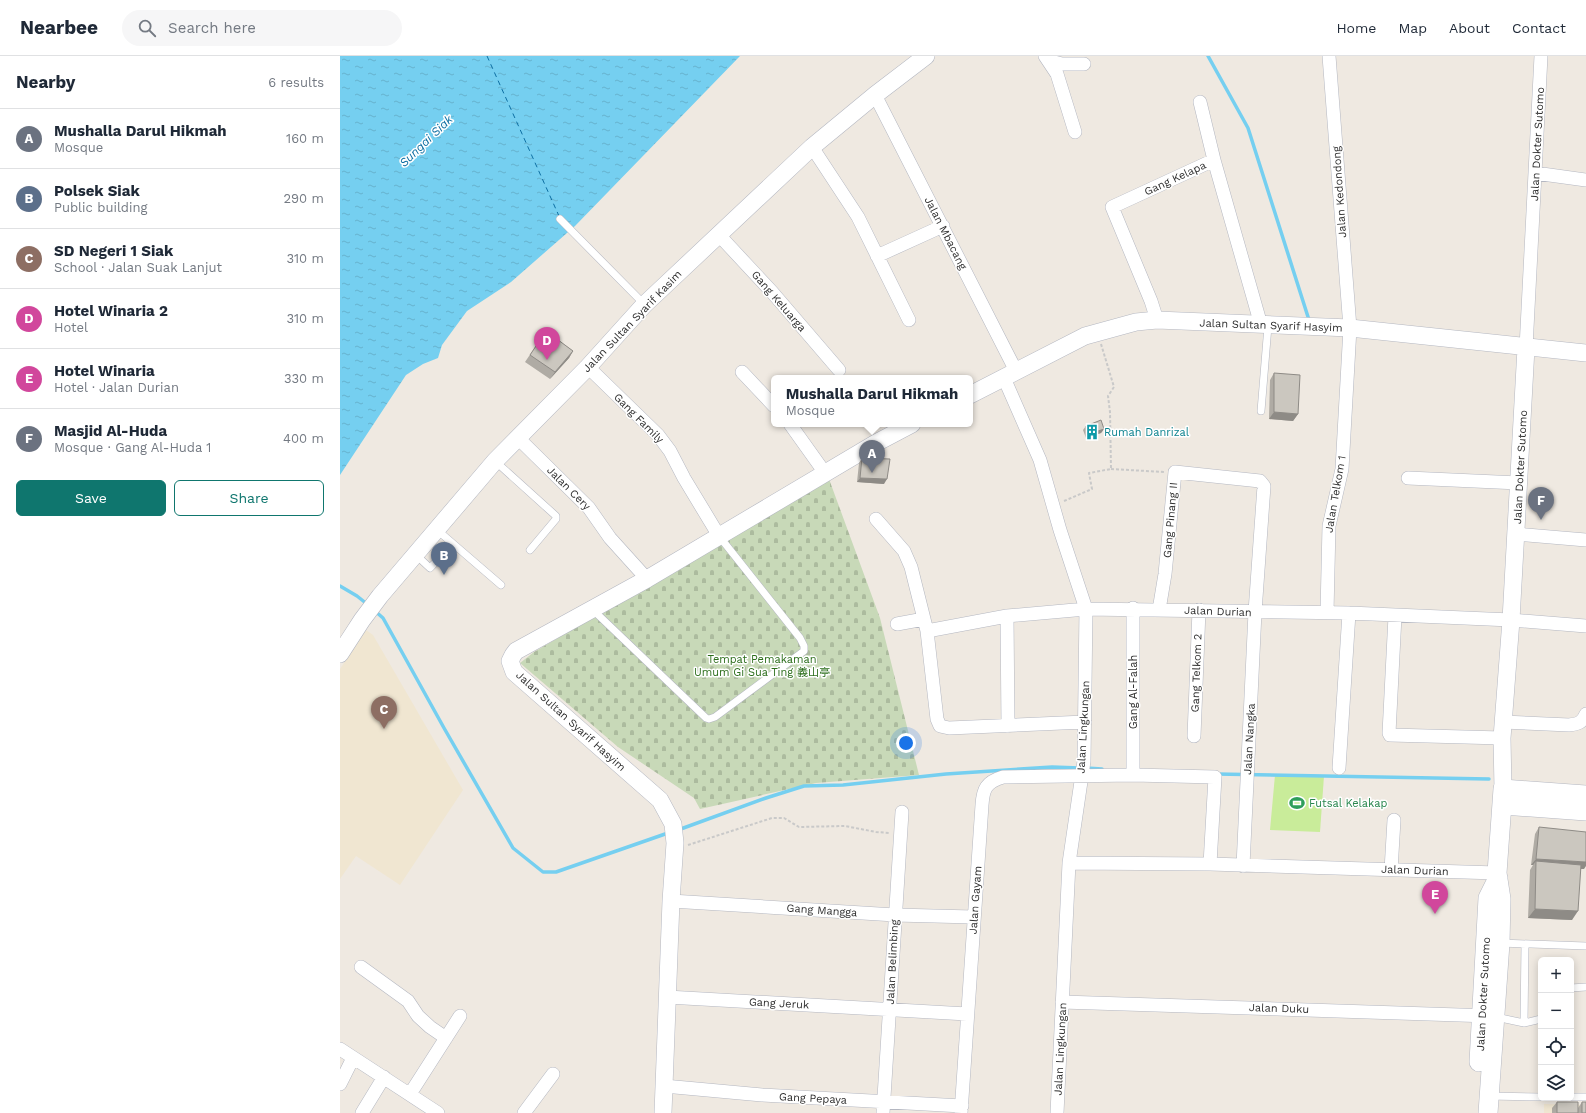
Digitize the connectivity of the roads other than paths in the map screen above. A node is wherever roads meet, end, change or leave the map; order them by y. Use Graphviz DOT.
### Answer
graph roads {
  1 [pos="926,56"];
  2 [pos="1329,56"];
  3 [pos="1541,56"];
  4 [pos="1048,59"];
  5 [pos="1084,64"];
  6 [pos="875,95"];
  7 [pos="1200,102"];
  8 [pos="1075,132"];
  9 [pos="812,147"];
  10 [pos="1214,160"];
  11 [pos="1535,173"];
  12 [pos="1586,180"];
  13 [pos="560,219"];
  14 [pos="943,226"];
  15 [pos="718,234"];
  16 [pos="877,256"];
  17 [pos="644,305"];
  18 [pos="909,320"];
  19 [pos="1157,320"];
  20 [pos="1265,325"];
  21 [pos="1350,328"];
  22 [pos="1526,348"];
  23 [pos="1586,354"];
  24 [pos="588,367"];
  25 [pos="839,370"];
  26 [pos="742,372"];
  27 [pos="1010,375"];
  28 [pos="973,394"];
  29 [pos="771,403"];
  30 [pos="1261,411"];
  31 [pos="792,427"];
  32 [pos="906,427"];
  33 [pos="518,437"];
  34 [pos="495,461"];
  35 [pos="825,473"];
  36 [pos="1408,478"];
  37 [pos="1519,483"];
  38 [pos="876,519"];
  39 [pos="436,529"];
  40 [pos="1516,534"];
  41 [pos="719,536"];
  42 [pos="1586,540"];
  43 [pos="453,544"];
  44 [pos="530,550"];
  45 [pos="415,554"];
  46 [pos="1258,578"];
  47 [pos="647,579"];
  48 [pos="501,585"];
  49 [pos="1134,608"];
  50 [pos="1086,609"];
  51 [pos="593,610"];
  52 [pos="1159,610"];
  53 [pos="1198,610"];
  54 [pos="1255,612"];
  55 [pos="1327,612"];
  56 [pos="1349,613"];
  57 [pos="1007,616"];
  58 [pos="1394,616"];
  59 [pos="1511,620"];
  60 [pos="897,624"];
  61 [pos="926,625"];
  62 [pos="1586,626"];
  63 [pos="340,654"];
  64 [pos="1586,714"];
  65 [pos="1085,722"];
  66 [pos="1008,726"];
  67 [pos="1503,730"];
  68 [pos="1194,736"];
  69 [pos="1339,768"];
  70 [pos="1133,775"];
  71 [pos="1081,776"];
  72 [pos="1586,795"];
  73 [pos="1503,797"];
  74 [pos="1586,811"];
  75 [pos="902,812"];
  76 [pos="1394,820"];
  77 [pos="1069,863"];
  78 [pos="1210,864"];
  79 [pos="1243,866"];
  80 [pos="1391,870"];
  81 [pos="1498,876"];
  82 [pos="671,900"];
  83 [pos="895,915"];
  84 [pos="973,917"];
  85 [pos="1500,943"];
  86 [pos="1525,945"];
  87 [pos="1586,946"];
  88 [pos="361,967"];
  89 [pos="1586,987"];
  90 [pos="1574,988"];
  91 [pos="667,997"];
  92 [pos="1062,1002"];
  93 [pos="890,1008"];
  94 [pos="967,1014"];
  95 [pos="460,1016"];
  96 [pos="1489,1016"];
  97 [pos="1538,1020"];
  98 [pos="1524,1023"];
  99 [pos="446,1038"];
  100 [pos="340,1049"];
  101 [pos="353,1058"];
  102 [pos="554,1074"];
  103 [pos="384,1077"];
  104 [pos="340,1084"];
  105 [pos="664,1086"];
  106 [pos="410,1094"];
  107 [pos="1538,1097"];
  108 [pos="1574,1097"];
  109 [pos="1586,1097"];
  110 [pos="1489,1105"];
  111 [pos="883,1107"];
  112 [pos="961,1109"];
  113 [pos="434,1112"];
  114 [pos="362,1113"];
  115 [pos="524,1113"];
  116 [pos="663,1113"];
  117 [pos="1057,1113"];
  118 [pos="1476,1113"];
  1 -- 6 [label="street, Jalan Sultan Syarif Kasim"];
  2 -- 21 [label="street, Jalan Kedondong"];
  3 -- 11 [label="street, Jalan Dokter Sutomo"];
  4 -- 5 [label="street"];
  4 -- 8 [label="street"];
  6 -- 9 [label="street, Jalan Sultan Syarif Kasim"];
  6 -- 14 [label="street, Jalan Mbacang"];
  7 -- 10 [label="street"];
  9 -- 15 [label="street, Jalan Sultan Syarif Kasim"];
  9 -- 16 [label="street"];
  10 -- 19 [label="street, Gang Kelapa"];
  10 -- 20 [label="street, Gang Kelapa"];
  11 -- 12 [label="street"];
  11 -- 22 [label="street, Jalan Dokter Sutomo"];
  13 -- 17 [label="lane"];
  14 -- 16 [label="street"];
  14 -- 27 [label="street, Jalan Mbacang"];
  15 -- 17 [label="street, Jalan Sultan Syarif Kasim"];
  15 -- 25 [label="street, Gang Keluarga"];
  16 -- 18 [label="street"];
  17 -- 24 [label="street, Jalan Sultan Syarif Kasim"];
  19 -- 20 [label="street, Jalan Sultan Syarif Hasyim"];
  19 -- 27 [label="street, Jalan Sultan Syarif Hasyim"];
  20 -- 21 [label="street, Jalan Sultan Syarif Hasyim"];
  20 -- 30 [label="lane"];
  21 -- 22 [label="street, Jalan Sultan Syarif Hasyim"];
  21 -- 55 [label="street, Jalan Telkom 1"];
  22 -- 23 [label="street, Jalan Sultan Syarif Hasyim"];
  22 -- 37 [label="street, Jalan Dokter Sutomo"];
  24 -- 33 [label="street, Jalan Sultan Syarif Kasim"];
  24 -- 41 [label="street, Gang Family"];
  26 -- 29 [label="street"];
  27 -- 28 [label="street, Jalan Sultan Syarif Hasyim"];
  27 -- 50 [label="street, Jalan Lingkungan"];
  31 -- 35 [label="street"];
  32 -- 35 [label="street, Jalan Sultan Syarif Hasyim"];
  33 -- 34 [label="street, Jalan Sultan Syarif Kasim"];
  33 -- 47 [label="street, Jalan Cery"];
  34 -- 39 [label="street, Jalan Sultan Syarif Kasim"];
  34 -- 44 [label="lane"];
  35 -- 41 [label="street, Jalan Sultan Syarif Hasyim"];
  36 -- 37 [label="street"];
  37 -- 40 [label="street, Jalan Dokter Sutomo"];
  38 -- 61 [label="street"];
  39 -- 43 [label="lane"];
  39 -- 45 [label="street, Jalan Sultan Syarif Kasim"];
  40 -- 42 [label="street"];
  40 -- 59 [label="street, Jalan Dokter Sutomo"];
  41 -- 47 [label="street, Jalan Sultan Syarif Hasyim"];
  41 -- 51 [label="lane"];
  43 -- 45 [label="lane"];
  43 -- 48 [label="lane"];
  45 -- 63 [label="street, Jalan Sultan Syarif Kasim"];
  46 -- 52 [label="street, Gang Pinang II"];
  46 -- 54 [label="street, Jalan Nangka"];
  47 -- 51 [label="street, Jalan Sultan Syarif Hasyim"];
  49 -- 50 [label="street, Jalan Durian"];
  49 -- 52 [label="street, Jalan Durian"];
  49 -- 70 [label="street, Gang Al-Falah"];
  50 -- 57 [label="street, Jalan Durian"];
  50 -- 65 [label="street, Jalan Lingkungan"];
  51 -- 82 [label="street, Jalan Sultan Syarif Hasyim"];
  52 -- 53 [label="street, Jalan Durian"];
  53 -- 54 [label="street, Jalan Durian"];
  53 -- 68 [label="street, Gang Telkom 2"];
  54 -- 55 [label="street, Jalan Durian"];
  54 -- 79 [label="street, Jalan Nangka"];
  55 -- 56 [label="street, Jalan Durian"];
  56 -- 58 [label="street, Jalan Durian"];
  56 -- 69 [label="street"];
  57 -- 61 [label="street, Jalan Durian"];
  57 -- 66 [label="street"];
  58 -- 59 [label="street, Jalan Durian"];
  58 -- 67 [label="street"];
  59 -- 62 [label="street, Jalan Durian"];
  59 -- 67 [label="street, Jalan Dokter Sutomo"];
  60 -- 61 [label="street, Jalan Durian"];
  61 -- 66 [label="street"];
  64 -- 67 [label="street"];
  65 -- 66 [label="street"];
  65 -- 71 [label="street, Jalan Lingkungan"];
  67 -- 73 [label="street, Jalan Dokter Sutomo"];
  70 -- 71 [label="street, Jalan Gayam"];
  70 -- 78 [label="street, Jalan Gayam"];
  71 -- 77 [label="street, Jalan Lingkungan"];
  71 -- 84 [label="street, Jalan Gayam"];
  72 -- 73 [label="main road"];
  73 -- 74 [label="main road"];
  73 -- 81 [label="main road, Jalan Dokter Sutomo"];
  75 -- 83 [label="street, Jalan Belimbing"];
  76 -- 80 [label="street"];
  77 -- 78 [label="street, Jalan Durian"];
  77 -- 92 [label="street, Jalan Lingkungan"];
  78 -- 79 [label="street, Jalan Durian"];
  79 -- 80 [label="street, Jalan Durian"];
  80 -- 81 [label="street, Jalan Durian"];
  81 -- 85 [label="main road, Jalan Dokter Sutomo"];
  81 -- 96 [label="main road, Jalan Dokter Sutomo"];
  82 -- 83 [label="street, Gang Mangga"];
  82 -- 91 [label="street, Jalan Sultan Syarif Hasyim"];
  83 -- 84 [label="street, Gang Mangga"];
  83 -- 93 [label="street, Jalan Belimbing"];
  84 -- 94 [label="street, Jalan Gayam"];
  85 -- 86 [label="lane"];
  85 -- 96 [label="main road, Jalan Dokter Sutomo"];
  86 -- 87 [label="lane"];
  86 -- 98 [label="lane"];
  88 -- 99 [label="street"];
  89 -- 90 [label="lane"];
  91 -- 93 [label="street, Gang Jeruk"];
  91 -- 105 [label="street, Jalan Sultan Syarif Hasyim"];
  92 -- 96 [label="street, Jalan Duku"];
  92 -- 117 [label="street, Jalan Lingkungan"];
  93 -- 94 [label="street, Gang Jeruk"];
  93 -- 111 [label="street, Jalan Belimbing"];
  94 -- 112 [label="street, Jalan Gayam"];
  95 -- 99 [label="street"];
  96 -- 98 [label="lane"];
  96 -- 110 [label="main road, Jalan Dokter Sutomo"];
  96 -- 118 [label="main road, Jalan Dokter Sutomo"];
  97 -- 98 [label="lane"];
  99 -- 106 [label="street"];
  100 -- 101 [label="street"];
  101 -- 103 [label="street"];
  101 -- 104 [label="street"];
  102 -- 115 [label="street"];
  103 -- 106 [label="street"];
  103 -- 114 [label="street"];
  105 -- 111 [label="street, Gang Pepaya"];
  105 -- 116 [label="street, Jalan Sultan Syarif Hasyim"];
  106 -- 113 [label="street"];
  107 -- 110 [label="lane"];
  108 -- 109 [label="lane"];
  111 -- 112 [label="street, Gang Pepaya"];
}
